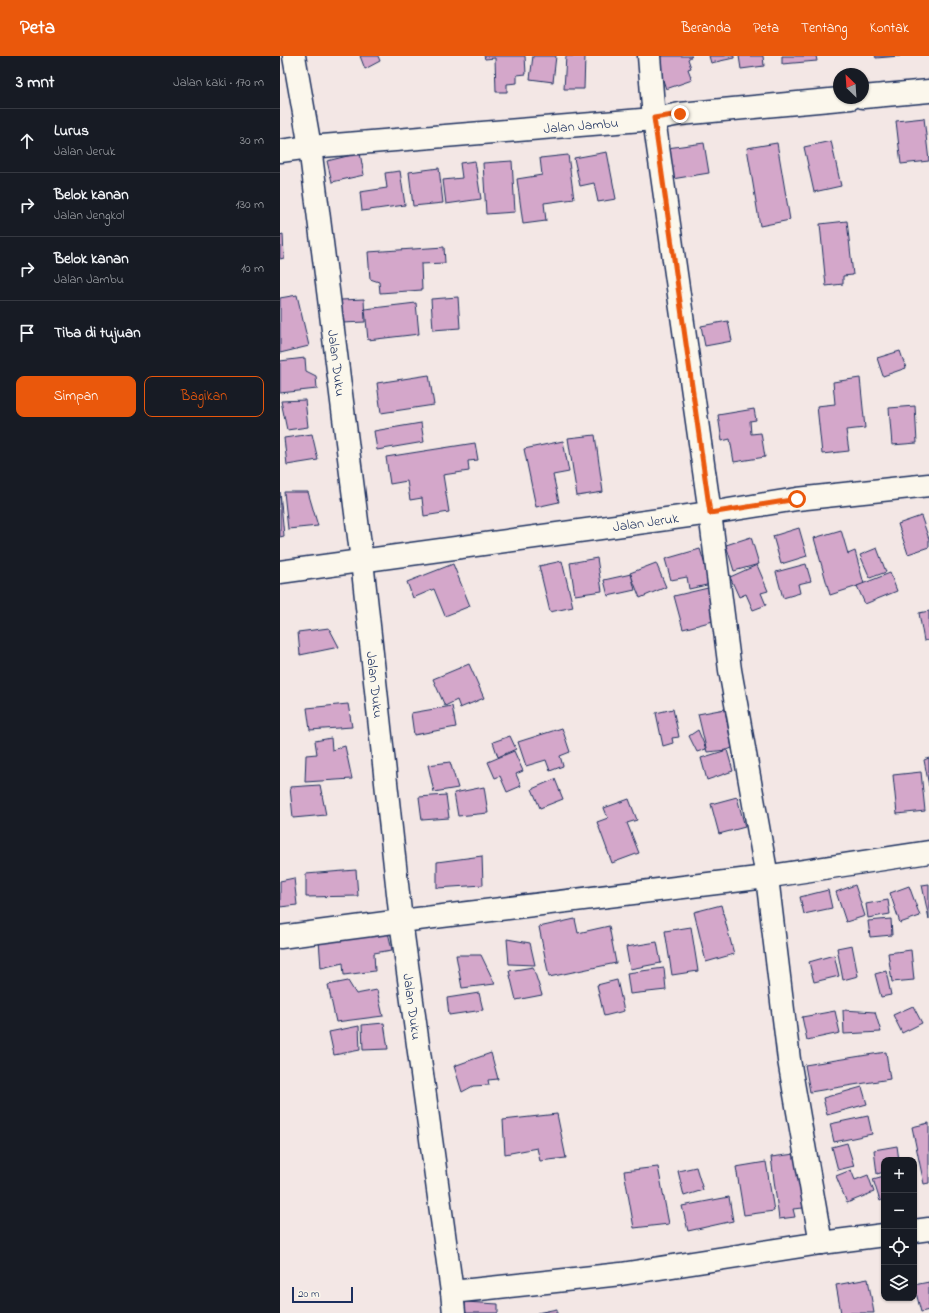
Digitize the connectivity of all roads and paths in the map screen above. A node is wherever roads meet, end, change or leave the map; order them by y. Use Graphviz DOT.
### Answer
graph roads {
  1 [pos="294,56"];
  2 [pos="649,56"];
  3 [pos="929,91"];
  4 [pos="869,96"];
  5 [pos="833,100"];
  6 [pos="654,118"];
  7 [pos="310,147"];
  8 [pos="280,151"];
  9 [pos="929,485"];
  10 [pos="710,513"];
  11 [pos="362,561"];
  12 [pos="280,572"];
  13 [pos="929,852"];
  14 [pos="767,877"];
  15 [pos="401,921"];
  16 [pos="280,937"];
  17 [pos="929,1229"];
  18 [pos="917,1231"];
  19 [pos="881,1235"];
  20 [pos="821,1243"];
  21 [pos="453,1303"];
  1 -- 7 [label="street, Jalan Duku"];
  2 -- 6 [label="street"];
  3 -- 4 [label="street"];
  5 -- 6 [label="street, Jalan Jambu"];
  6 -- 7 [label="street, Jalan Jambu"];
  6 -- 10 [label="street"];
  7 -- 8 [label="street, Jalan Jambu"];
  7 -- 11 [label="street, Jalan Duku"];
  9 -- 10 [label="street, Jalan Jeruk"];
  10 -- 11 [label="street, Jalan Jeruk"];
  10 -- 14 [label="street"];
  11 -- 12 [label="street, Jalan Jeruk"];
  11 -- 15 [label="street, Jalan Duku"];
  13 -- 14 [label="street"];
  14 -- 15 [label="street"];
  14 -- 20 [label="street"];
  15 -- 16 [label="street"];
  15 -- 21 [label="street, Jalan Duku"];
  17 -- 18 [label="street"];
  19 -- 20 [label="street"];
  20 -- 21 [label="street"];
}
